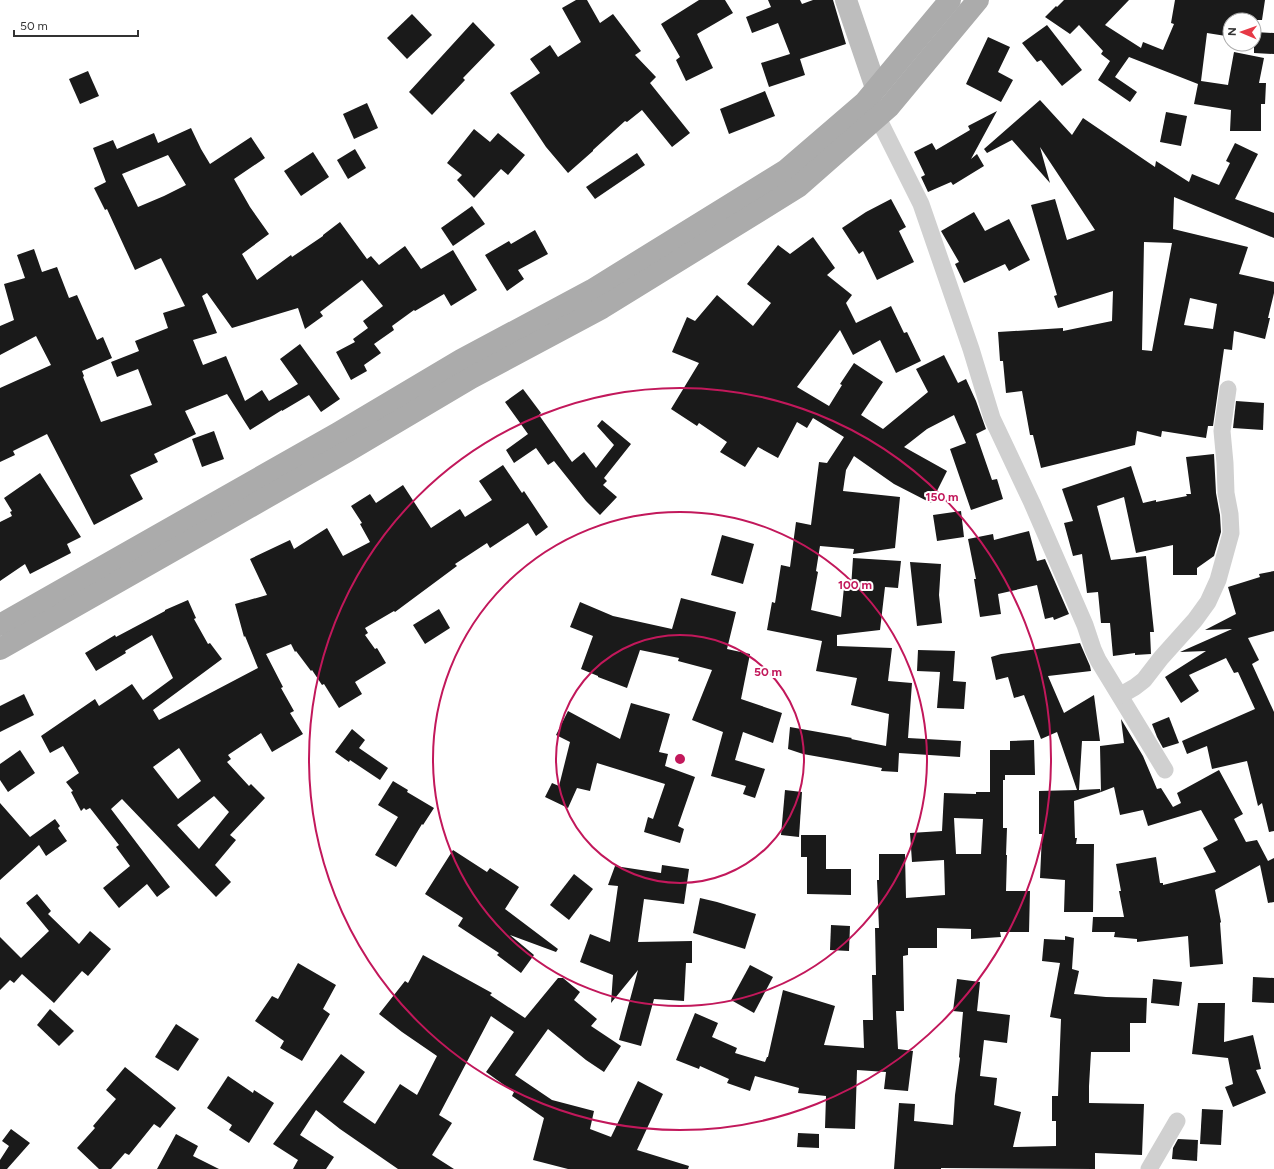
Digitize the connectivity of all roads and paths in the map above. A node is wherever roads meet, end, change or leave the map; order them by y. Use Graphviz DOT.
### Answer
graph roads {
  1 [pos="846,0"];
  2 [pos="950,0"];
  3 [pos="978,0"];
  4 [pos="876,88"];
  5 [pos="878,118"];
  6 [pos="1228,389"];
  7 [pos="0,625"];
  8 [pos="0,649"];
  9 [pos="1121,695"];
  10 [pos="1165,770"];
  11 [pos="1177,1121"];
  12 [pos="1150,1169"];
  1 -- 4 [label="street"];
  2 -- 4 [label="main road"];
  3 -- 5 [label="main road"];
  4 -- 7 [label="main road"];
  5 -- 8 [label="main road"];
  5 -- 9 [label="street"];
  6 -- 9 [label="street"];
  9 -- 10 [label="street"];
  11 -- 12 [label="street"];
}
